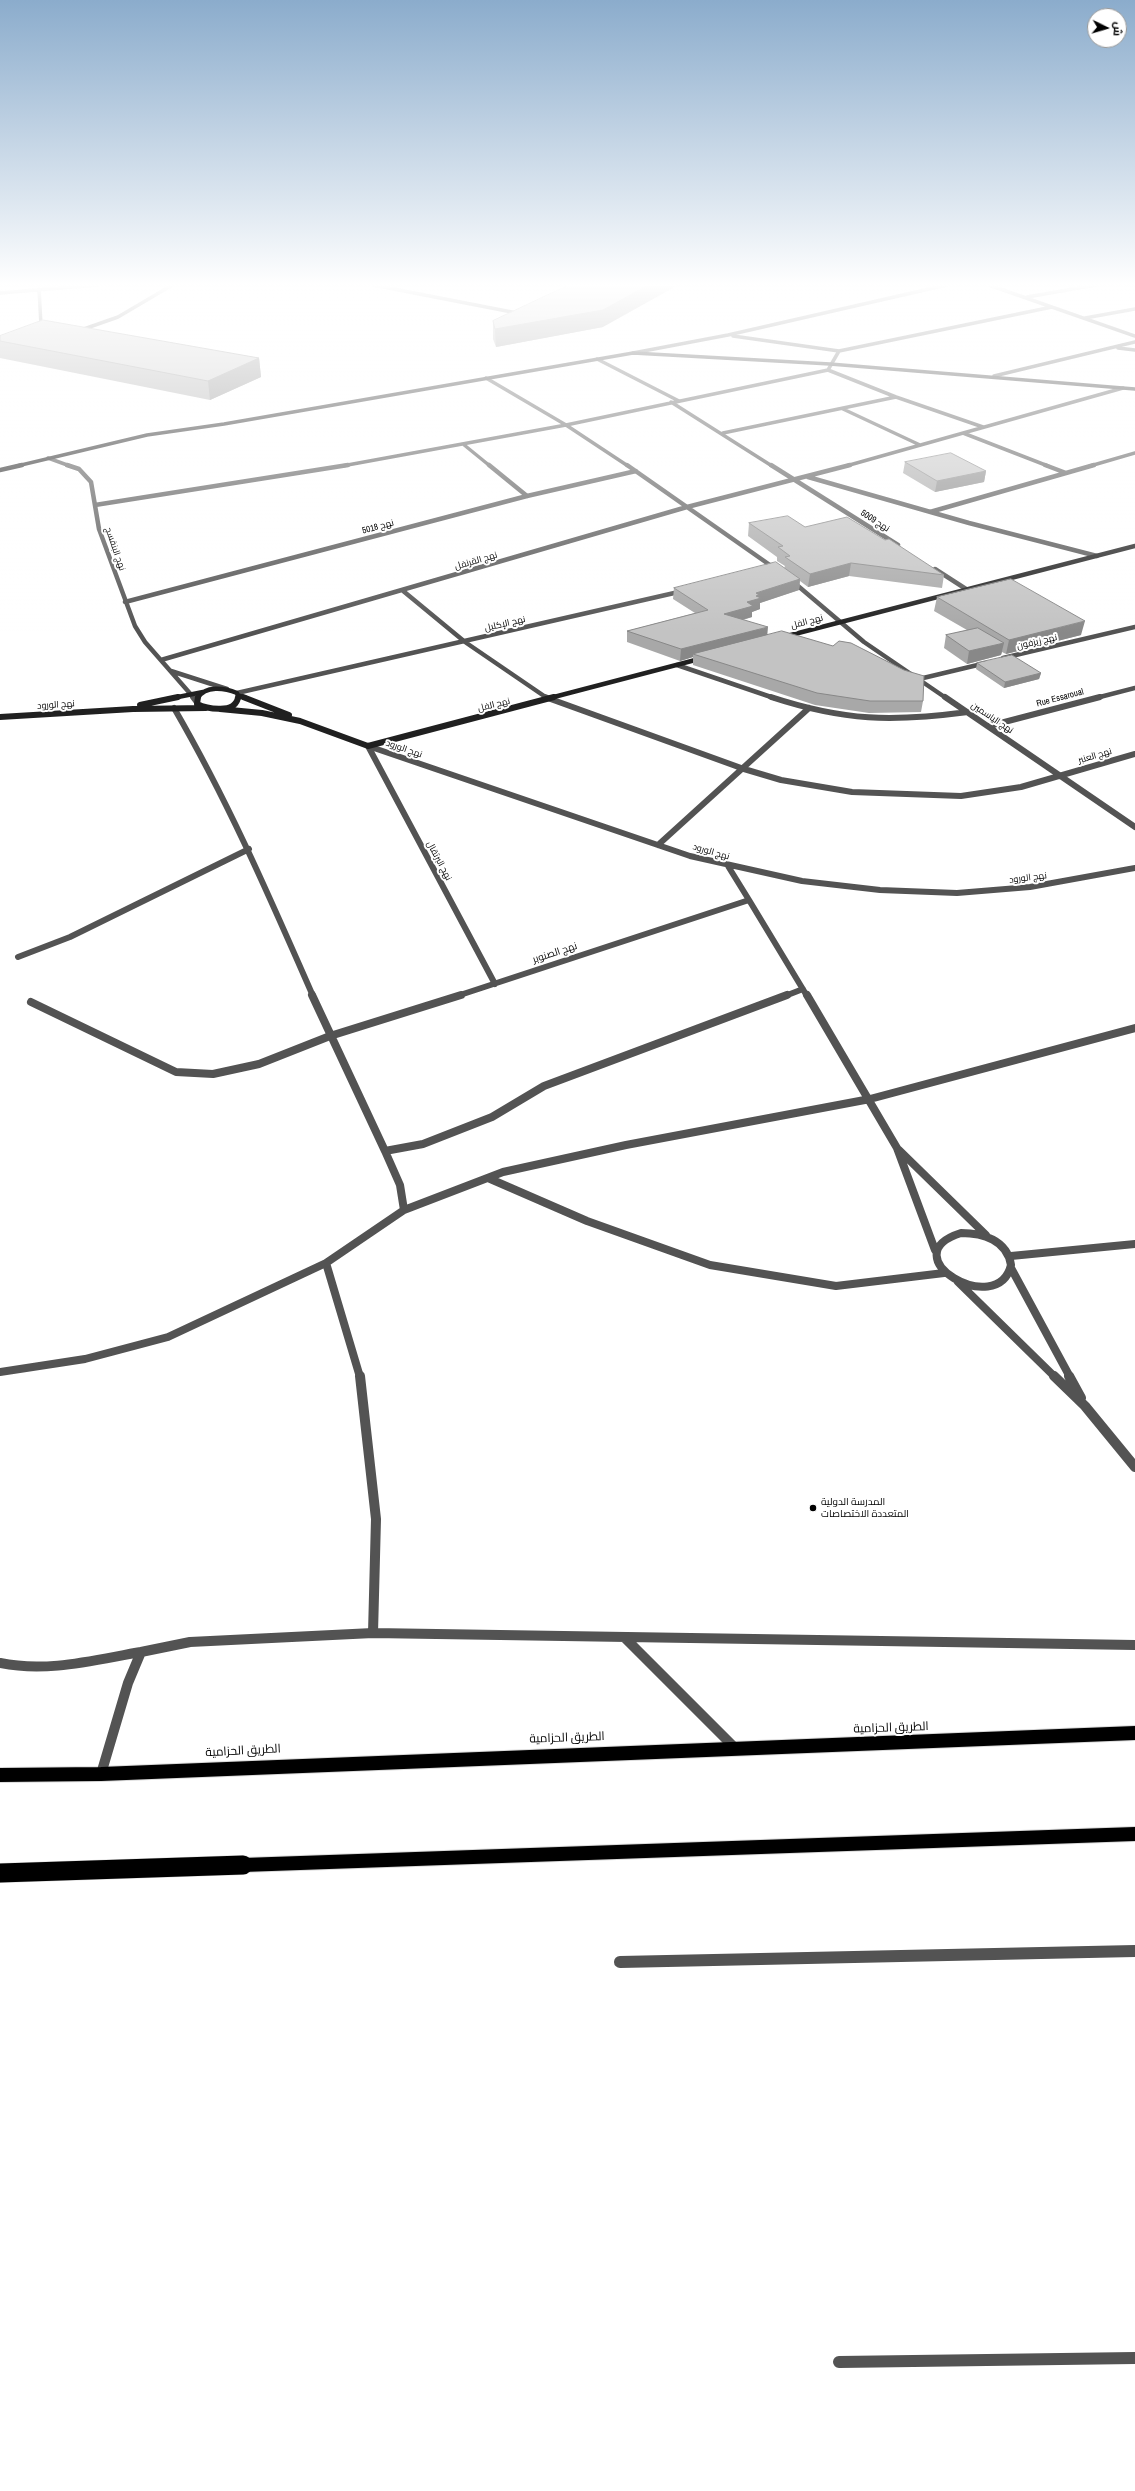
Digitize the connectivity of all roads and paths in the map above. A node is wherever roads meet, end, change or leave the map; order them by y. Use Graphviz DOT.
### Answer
graph roads {
  1 [pos="359,400"];
  2 [pos="524,400"];
  3 [pos="678,400"];
  4 [pos="882,400"];
  5 [pos="905,400"];
  6 [pos="1080,400"];
  7 [pos="670,402"];
  8 [pos="843,409"];
  9 [pos="566,425"];
  10 [pos="983,428"];
  11 [pos="723,433"];
  12 [pos="963,433"];
  13 [pos="463,444"];
  14 [pos="920,446"];
  15 [pos="1135,453"];
  16 [pos="48,458"];
  17 [pos="0,470"];
  18 [pos="636,471"];
  19 [pos="1066,473"];
  20 [pos="807,477"];
  21 [pos="796,480"];
  22 [pos="527,496"];
  23 [pos="95,505"];
  24 [pos="687,507"];
  25 [pos="930,512"];
  26 [pos="1135,546"];
  27 [pos="906,550"];
  28 [pos="1097,556"];
  29 [pos="932,568"];
  30 [pos="775,569"];
  31 [pos="767,571"];
  32 [pos="781,573"];
  33 [pos="787,577"];
  34 [pos="690,589"];
  35 [pos="966,589"];
  36 [pos="402,590"];
  37 [pos="125,602"];
  38 [pos="842,621"];
  39 [pos="1135,627"];
  40 [pos="774,639"];
  41 [pos="465,642"];
  42 [pos="707,657"];
  43 [pos="161,660"];
  44 [pos="677,665"];
  45 [pos="170,671"];
  46 [pos="919,679"];
  47 [pos="1135,688"];
  48 [pos="227,689"];
  49 [pos="206,691"];
  50 [pos="238,694"];
  51 [pos="191,695"];
  52 [pos="548,699"];
  53 [pos="196,700"];
  54 [pos="174,708"];
  55 [pos="206,708"];
  56 [pos="809,708"];
  57 [pos="220,709"];
  58 [pos="113,710"];
  59 [pos="968,712"];
  60 [pos="0,716"];
  61 [pos="300,721"];
  62 [pos="989,726"];
  63 [pos="368,746"];
  64 [pos="1135,754"];
  65 [pos="744,769"];
  66 [pos="1060,775"];
  67 [pos="1135,826"];
  68 [pos="658,845"];
  69 [pos="249,849"];
  70 [pos="728,866"];
  71 [pos="1135,868"];
  72 [pos="749,900"];
  73 [pos="18,957"];
  74 [pos="495,984"];
  75 [pos="804,989"];
  76 [pos="31,1002"];
  77 [pos="1135,1028"];
  78 [pos="330,1036"];
  79 [pos="870,1099"];
  80 [pos="897,1148"];
  81 [pos="386,1151"];
  82 [pos="488,1178"];
  83 [pos="404,1210"];
  84 [pos="988,1236"];
  85 [pos="1135,1244"];
  86 [pos="935,1250"];
  87 [pos="1011,1256"];
  88 [pos="326,1263"];
  89 [pos="1012,1268"];
  90 [pos="944,1273"];
  91 [pos="958,1282"];
  92 [pos="0,1372"];
  93 [pos="1085,1406"];
  94 [pos="1135,1467"];
  95 [pos="373,1633"];
  96 [pos="624,1637"];
  97 [pos="1135,1645"];
  98 [pos="141,1652"];
  99 [pos="0,1663"];
  100 [pos="1135,1733"];
  101 [pos="735,1748"];
  102 [pos="101,1774"];
  103 [pos="0,1775"];
  104 [pos="1135,1834"];
  105 [pos="0,1873"];
  106 [pos="1135,1951"];
  107 [pos="620,1962"];
  108 [pos="1135,2358"];
  109 [pos="839,2362"];
  1 -- 16 [label="street"];
  2 -- 9 [label="street"];
  3 -- 7 [label="street"];
  4 -- 8 [label="street"];
  5 -- 10 [label="street"];
  6 -- 10 [label="street, نهج القرنفل"];
  7 -- 9 [label="street"];
  7 -- 11 [label="street, نهج 5009"];
  8 -- 11 [label="street"];
  8 -- 14 [label="street"];
  9 -- 13 [label="street"];
  9 -- 18 [label="street"];
  10 -- 12 [label="street, نهج القرنفل"];
  11 -- 21 [label="street, نهج 5009"];
  12 -- 14 [label="street, نهج القرنفل"];
  12 -- 19 [label="street"];
  13 -- 22 [label="street"];
  13 -- 23 [label="street"];
  14 -- 20 [label="street, نهج القرنفل"];
  15 -- 19 [label="street"];
  16 -- 17 [label="street"];
  16 -- 23 [label="street, نهج البنفسج"];
  18 -- 22 [label="street, نهج 5018"];
  18 -- 24 [label="street"];
  19 -- 25 [label="street"];
  20 -- 21 [label="street, نهج القرنفل"];
  20 -- 25 [label="street"];
  21 -- 24 [label="street, نهج القرنفل"];
  21 -- 27 [label="street, نهج 5009"];
  22 -- 37 [label="street, نهج 5018"];
  23 -- 37 [label="street, نهج البنفسج"];
  24 -- 30 [label="street"];
  24 -- 36 [label="street, نهج القرنفل"];
  25 -- 28 [label="street"];
  26 -- 28 [label="street, نهج الفل"];
  28 -- 35 [label="street, نهج الفل"];
  29 -- 35 [label="street"];
  30 -- 31 [label="street"];
  30 -- 32 [label="street"];
  33 -- 38 [label="street, نهج الياسمين"];
  34 -- 41 [label="street, نهج الإكليل"];
  35 -- 38 [label="street, نهج الفل"];
  36 -- 41 [label="street, نهج العنبر"];
  36 -- 43 [label="street, نهج القرنفل"];
  37 -- 43 [label="street, نهج البنفسج"];
  38 -- 40 [label="street, نهج الفل"];
  38 -- 46 [label="street, نهج الياسمين"];
  39 -- 46 [label="street, نهج زيزفون"];
  41 -- 50 [label="street, نهج الإكليل"];
  41 -- 52 [label="street, نهج العنبر"];
  42 -- 44 [label="street, نهج الفل"];
  43 -- 45 [label="street, نهج البنفسج"];
  44 -- 52 [label="street, نهج الفل"];
  44 -- 56 [label="street"];
  45 -- 48 [label="street"];
  45 -- 51 [label="street, نهج البنفسج"];
  46 -- 59 [label="street, نهج الياسمين"];
  47 -- 62 [label="street, Rue Essaroual"];
  48 -- 49 [label="street"];
  48 -- 50 [label="street"];
  49 -- 51 [label="street"];
  49 -- 53 [label="street"];
  50 -- 57 [label="street"];
  50 -- 61 [label="street"];
  51 -- 53 [label="street, نهج البنفسج"];
  51 -- 58 [label="street"];
  52 -- 63 [label="street, نهج الفل"];
  52 -- 65 [label="street, نهج العنبر"];
  53 -- 55 [label="street"];
  54 -- 55 [label="street"];
  54 -- 58 [label="street"];
  54 -- 69 [label="street"];
  55 -- 57 [label="street"];
  56 -- 59 [label="street"];
  56 -- 65 [label="street"];
  57 -- 61 [label="street"];
  58 -- 60 [label="street, نهج الورود"];
  59 -- 62 [label="street, نهج الياسمين"];
  61 -- 63 [label="street, نهج الورود"];
  62 -- 66 [label="street, نهج الياسمين"];
  63 -- 68 [label="street, نهج الورود"];
  63 -- 74 [label="street, نهج البرتقال"];
  64 -- 66 [label="street, نهج العنبر"];
  65 -- 66 [label="street, نهج العنبر"];
  65 -- 68 [label="street"];
  66 -- 67 [label="street, نهج الياسمين"];
  68 -- 70 [label="street, نهج الورود"];
  69 -- 73 [label="street"];
  69 -- 78 [label="street"];
  70 -- 71 [label="street, نهج الورود"];
  70 -- 72 [label="street"];
  72 -- 74 [label="street, نهج الصنوبر"];
  72 -- 75 [label="street"];
  74 -- 78 [label="street, نهج الصنوبر"];
  75 -- 79 [label="street"];
  75 -- 81 [label="street"];
  76 -- 78 [label="street, نهج الصنوبر"];
  77 -- 79 [label="street"];
  78 -- 81 [label="street"];
  79 -- 80 [label="street"];
  79 -- 82 [label="street"];
  80 -- 84 [label="street"];
  80 -- 86 [label="street"];
  81 -- 83 [label="street"];
  82 -- 83 [label="street"];
  82 -- 90 [label="street"];
  83 -- 88 [label="street"];
  84 -- 86 [label="street"];
  84 -- 87 [label="street"];
  85 -- 87 [label="street"];
  86 -- 90 [label="street"];
  87 -- 89 [label="street"];
  88 -- 92 [label="street"];
  88 -- 95 [label="street"];
  89 -- 91 [label="street"];
  89 -- 93 [label="street"];
  90 -- 91 [label="street"];
  91 -- 93 [label="street"];
  93 -- 94 [label="street"];
  95 -- 96 [label="street"];
  95 -- 98 [label="street"];
  96 -- 97 [label="street"];
  96 -- 101 [label="street"];
  98 -- 99 [label="street"];
  98 -- 102 [label="street"];
  100 -- 101 [label="highway, الطريق الحزامية"];
  101 -- 102 [label="highway, الطريق الحزامية"];
  102 -- 103 [label="highway, الطريق الحزامية"];
  104 -- 105 [label="highway"];
  106 -- 107 [label="street"];
  108 -- 109 [label="street"];
}
